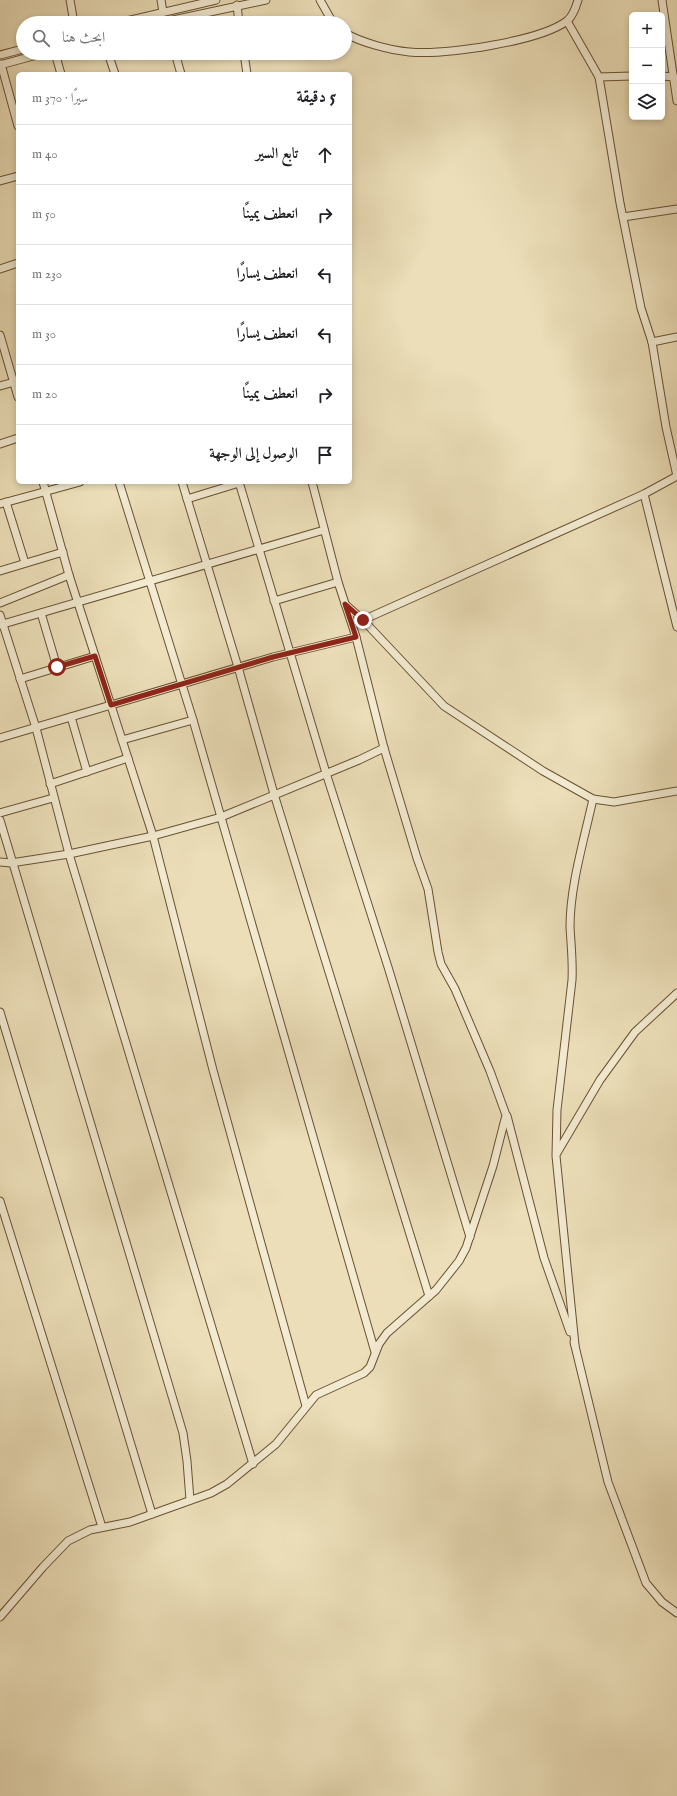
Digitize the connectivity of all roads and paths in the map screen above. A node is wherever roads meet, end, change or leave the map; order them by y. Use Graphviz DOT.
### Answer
graph roads {
  1 [pos="70,0"];
  2 [pos="161,0"];
  3 [pos="216,0"];
  4 [pos="266,0"];
  5 [pos="320,0"];
  6 [pos="578,0"];
  7 [pos="662,0"];
  8 [pos="237,5"];
  9 [pos="163,12"];
  10 [pos="73,16"];
  11 [pos="147,16"];
  12 [pos="190,16"];
  13 [pos="239,16"];
  14 [pos="329,16"];
  15 [pos="567,21"];
  16 [pos="352,36"];
  17 [pos="16,50"];
  18 [pos="0,55"];
  19 [pos="19,60"];
  20 [pos="57,60"];
  21 [pos="110,60"];
  22 [pos="176,60"];
  23 [pos="245,60"];
  24 [pos="1,65"];
  25 [pos="675,65"];
  26 [pos="61,72"];
  27 [pos="114,72"];
  28 [pos="180,72"];
  29 [pos="247,72"];
  30 [pos="629,76"];
  31 [pos="665,76"];
  32 [pos="599,77"];
  33 [pos="676,78"];
  34 [pos="677,101"];
  35 [pos="16,119"];
  36 [pos="16,177"];
  37 [pos="0,181"];
  38 [pos="677,209"];
  39 [pos="623,217"];
  40 [pos="16,264"];
  41 [pos="0,269"];
  42 [pos="0,335"];
  43 [pos="677,337"];
  44 [pos="652,342"];
  45 [pos="16,382"];
  46 [pos="0,386"];
  47 [pos="16,439"];
  48 [pos="0,444"];
  49 [pos="677,476"];
  50 [pos="43,484"];
  51 [pos="72,484"];
  52 [pos="120,484"];
  53 [pos="183,484"];
  54 [pos="236,484"];
  55 [pos="239,484"];
  56 [pos="312,484"];
  57 [pos="45,491"];
  58 [pos="644,494"];
  59 [pos="187,499"];
  60 [pos="3,503"];
  61 [pos="324,530"];
  62 [pos="258,549"];
  63 [pos="63,552"];
  64 [pos="25,563"];
  65 [pos="206,564"];
  66 [pos="0,571"];
  67 [pos="69,574"];
  68 [pos="149,581"];
  69 [pos="338,582"];
  70 [pos="274,601"];
  71 [pos="0,603"];
  72 [pos="78,603"];
  73 [pos="345,604"];
  74 [pos="41,613"];
  75 [pos="0,615"];
  76 [pos="363,620"];
  77 [pos="2,624"];
  78 [pos="677,627"];
  79 [pos="356,637"];
  80 [pos="290,652"];
  81 [pos="95,656"];
  82 [pos="57,667"];
  83 [pos="238,667"];
  84 [pos="20,679"];
  85 [pos="182,685"];
  86 [pos="111,705"];
  87 [pos="71,717"];
  88 [pos="193,720"];
  89 [pos="36,728"];
  90 [pos="0,738"];
  91 [pos="122,740"];
  92 [pos="384,748"];
  93 [pos="128,758"];
  94 [pos="87,772"];
  95 [pos="326,773"];
  96 [pos="50,784"];
  97 [pos="677,791"];
  98 [pos="274,794"];
  99 [pos="53,798"];
  100 [pos="593,799"];
  101 [pos="0,813"];
  102 [pos="221,816"];
  103 [pos="0,820"];
  104 [pos="153,836"];
  105 [pos="69,854"];
  106 [pos="0,862"];
  107 [pos="11,862"];
  108 [pos="677,993"];
  109 [pos="0,1012"];
  110 [pos="506,1115"];
  111 [pos="556,1156"];
  112 [pos="0,1201"];
  113 [pos="4,1226"];
  114 [pos="470,1238"];
  115 [pos="429,1296"];
  116 [pos="575,1345"];
  117 [pos="375,1352"];
  118 [pos="306,1406"];
  119 [pos="254,1464"];
  120 [pos="190,1500"];
  121 [pos="152,1514"];
  122 [pos="102,1527"];
  123 [pos="677,1614"];
  124 [pos="0,1617"];
  1 -- 10 [label="street"];
  2 -- 9 [label="street"];
  3 -- 9 [label="street"];
  4 -- 8 [label="street"];
  5 -- 14 [label="street"];
  6 -- 15 [label="street"];
  7 -- 25 [label="street"];
  8 -- 12 [label="street"];
  8 -- 13 [label="street"];
  9 -- 11 [label="street"];
  15 -- 16 [label="street"];
  15 -- 32 [label="street"];
  17 -- 18 [label="street"];
  19 -- 24 [label="street"];
  20 -- 26 [label="street"];
  21 -- 27 [label="street"];
  22 -- 28 [label="street"];
  23 -- 29 [label="street"];
  24 -- 35 [label="street"];
  25 -- 33 [label="street"];
  30 -- 32 [label="street"];
  31 -- 33 [label="street"];
  32 -- 39 [label="street"];
  33 -- 34 [label="street"];
  36 -- 37 [label="street"];
  38 -- 39 [label="street"];
  39 -- 44 [label="street"];
  40 -- 41 [label="street"];
  42 -- 45 [label="street"];
  43 -- 44 [label="street"];
  44 -- 49 [label="street"];
  45 -- 46 [label="street"];
  47 -- 48 [label="street"];
  49 -- 58 [label="street"];
  50 -- 57 [label="street"];
  51 -- 57 [label="street"];
  52 -- 68 [label="street"];
  53 -- 59 [label="street"];
  54 -- 59 [label="street"];
  55 -- 62 [label="street"];
  56 -- 61 [label="street"];
  57 -- 60 [label="street"];
  57 -- 63 [label="street"];
  58 -- 76 [label="street"];
  58 -- 78 [label="street"];
  59 -- 65 [label="street"];
  60 -- 64 [label="street"];
  61 -- 62 [label="street"];
  61 -- 69 [label="street"];
  62 -- 65 [label="street"];
  62 -- 70 [label="street"];
  63 -- 64 [label="street"];
  63 -- 67 [label="street"];
  64 -- 66 [label="street"];
  65 -- 68 [label="street"];
  65 -- 83 [label="street"];
  67 -- 71 [label="street"];
  67 -- 72 [label="street"];
  68 -- 72 [label="street"];
  68 -- 85 [label="street"];
  69 -- 70 [label="street"];
  69 -- 73 [label="street"];
  70 -- 80 [label="street"];
  72 -- 74 [label="street"];
  72 -- 81 [label="street"];
  73 -- 76 [label="street"];
  73 -- 79 [label="street"];
  74 -- 77 [label="street"];
  74 -- 82 [label="street"];
  75 -- 77 [label="street"];
  76 -- 100 [label="street"];
  77 -- 84 [label="street"];
  79 -- 80 [label="street"];
  79 -- 92 [label="street"];
  80 -- 83 [label="street"];
  80 -- 95 [label="street"];
  81 -- 82 [label="street"];
  81 -- 86 [label="street"];
  82 -- 84 [label="street"];
  83 -- 85 [label="street"];
  83 -- 98 [label="street"];
  84 -- 89 [label="street"];
  85 -- 86 [label="street"];
  85 -- 88 [label="street"];
  86 -- 87 [label="street"];
  86 -- 91 [label="street"];
  87 -- 89 [label="street"];
  87 -- 94 [label="street"];
  88 -- 91 [label="street"];
  88 -- 102 [label="street"];
  89 -- 90 [label="street"];
  89 -- 96 [label="street"];
  91 -- 93 [label="street"];
  92 -- 95 [label="street"];
  92 -- 110 [label="street"];
  93 -- 94 [label="street"];
  93 -- 104 [label="street"];
  94 -- 96 [label="street"];
  95 -- 98 [label="street"];
  95 -- 114 [label="street"];
  96 -- 99 [label="street"];
  97 -- 100 [label="street"];
  98 -- 102 [label="street"];
  98 -- 115 [label="street"];
  99 -- 101 [label="street"];
  99 -- 105 [label="street"];
  100 -- 111 [label="street"];
  102 -- 104 [label="street"];
  102 -- 117 [label="street"];
  103 -- 107 [label="street"];
  104 -- 105 [label="street"];
  104 -- 118 [label="street"];
  105 -- 107 [label="street"];
  105 -- 119 [label="street"];
  106 -- 107 [label="street"];
  107 -- 120 [label="street"];
  108 -- 111 [label="street"];
  109 -- 121 [label="street"];
  110 -- 114 [label="street"];
  110 -- 116 [label="street"];
  111 -- 116 [label="street"];
  112 -- 113 [label="street"];
  113 -- 122 [label="street"];
  114 -- 115 [label="street"];
  115 -- 117 [label="street"];
  116 -- 123 [label="street"];
  117 -- 118 [label="street"];
  118 -- 119 [label="street"];
  119 -- 120 [label="street"];
  120 -- 121 [label="street"];
  121 -- 122 [label="street"];
  122 -- 124 [label="street"];
}
